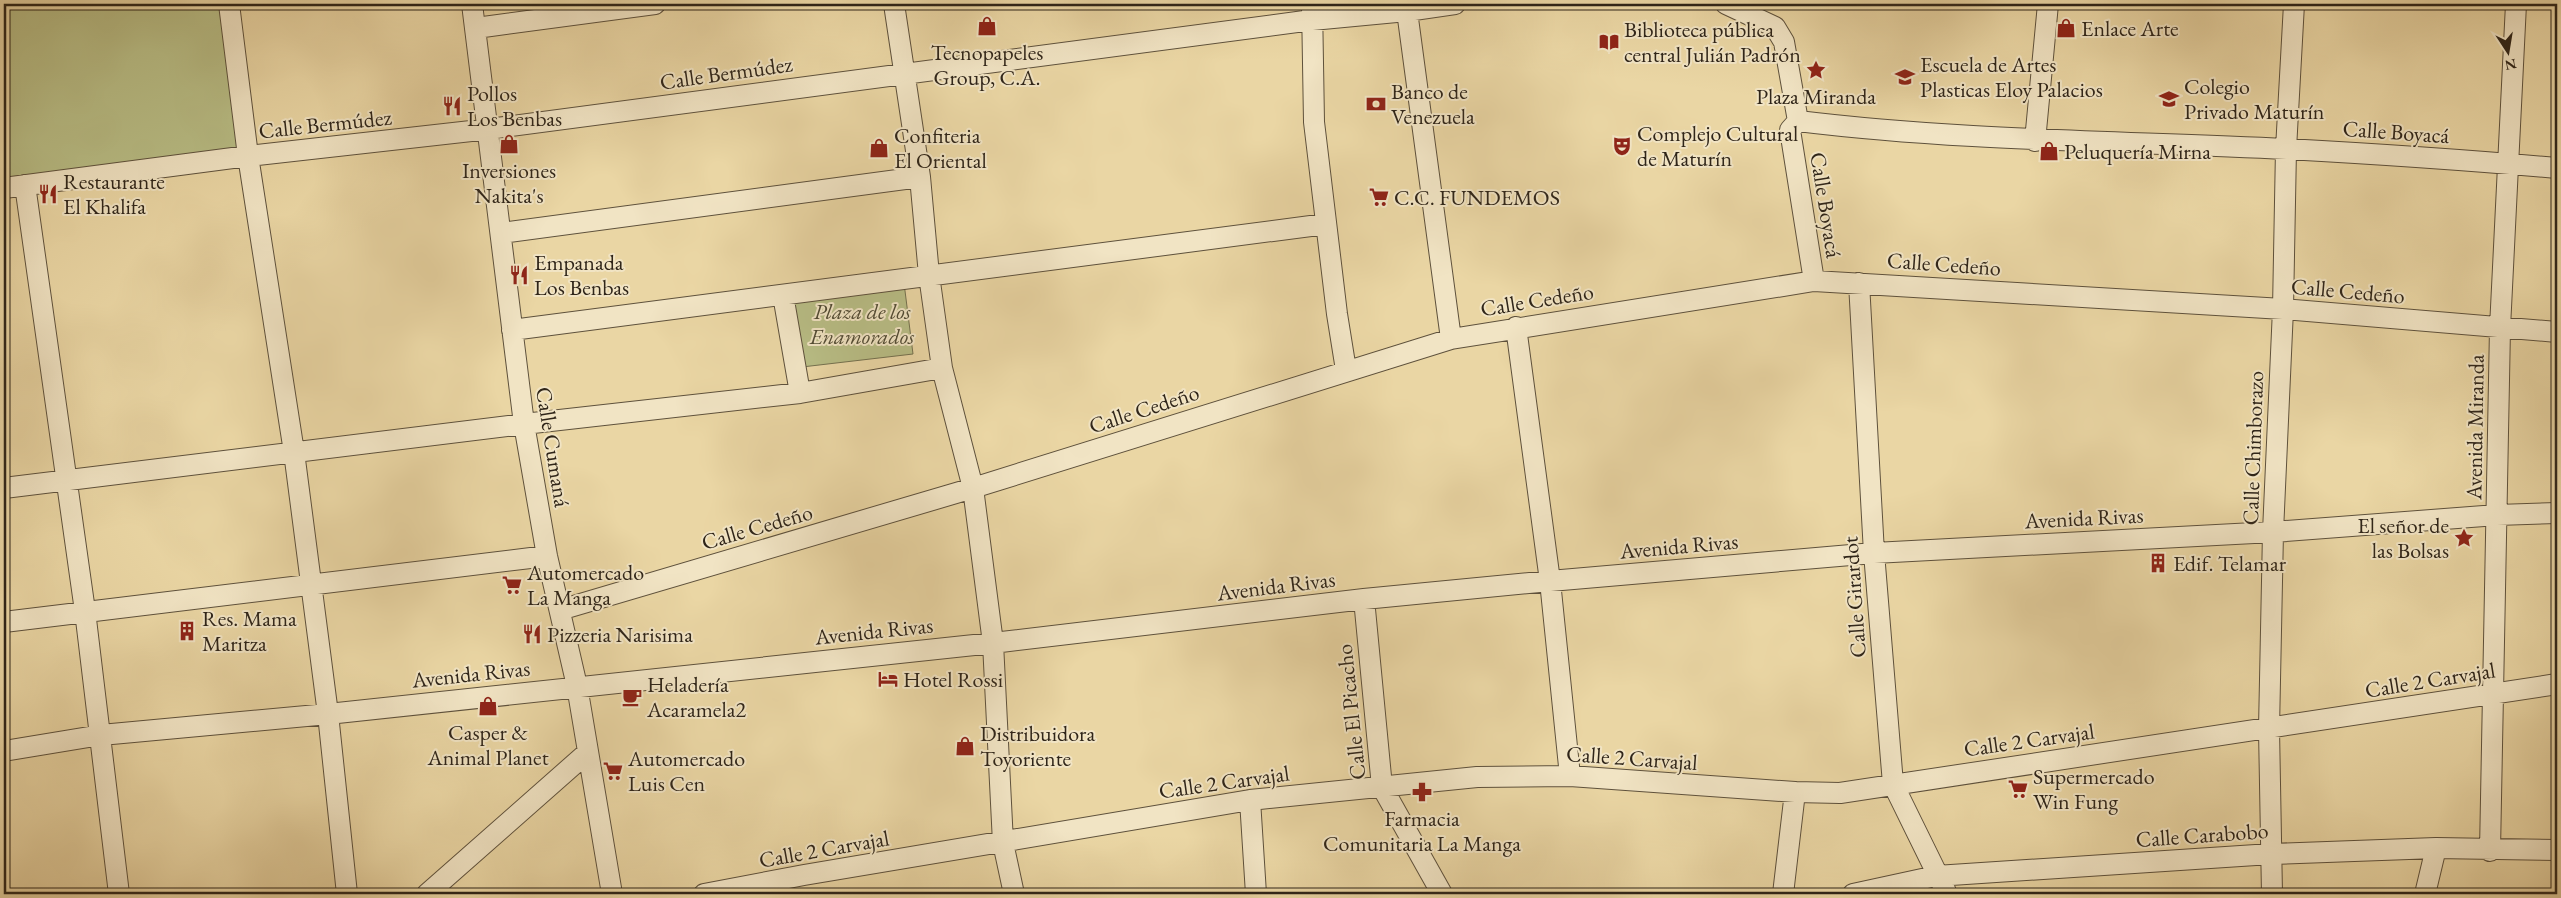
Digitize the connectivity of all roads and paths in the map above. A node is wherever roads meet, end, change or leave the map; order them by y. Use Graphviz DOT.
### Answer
graph roads {
  1 [pos="229,4"];
  2 [pos="472,4"];
  3 [pos="655,4"];
  4 [pos="894,4"];
  5 [pos="1455,4"];
  6 [pos="1726,4"];
  7 [pos="2048,4"];
  8 [pos="2294,4"];
  9 [pos="2516,4"];
  10 [pos="1407,11"];
  11 [pos="1312,12"];
  12 [pos="476,28"];
  13 [pos="904,73"];
  14 [pos="1798,121"];
  15 [pos="489,129"];
  16 [pos="2035,141"];
  17 [pos="2286,149"];
  18 [pos="248,156"];
  19 [pos="2508,163"];
  20 [pos="2557,168"];
  21 [pos="920,178"];
  22 [pos="25,185"];
  23 [pos="4,188"];
  24 [pos="1326,224"];
  25 [pos="502,233"];
  26 [pos="929,275"];
  27 [pos="1814,281"];
  28 [pos="1859,283"];
  29 [pos="783,294"];
  30 [pos="2283,309"];
  31 [pos="1516,327"];
  32 [pos="2500,328"];
  33 [pos="512,330"];
  34 [pos="2557,332"];
  35 [pos="1451,339"];
  36 [pos="942,368"];
  37 [pos="1346,370"];
  38 [pos="800,393"];
  39 [pos="524,424"];
  40 [pos="294,452"];
  41 [pos="66,479"];
  42 [pos="4,488"];
  43 [pos="973,488"];
  44 [pos="2557,513"];
  45 [pos="2497,515"];
  46 [pos="2273,532"];
  47 [pos="1874,553"];
  48 [pos="547,556"];
  49 [pos="1550,581"];
  50 [pos="311,583"];
  51 [pos="1364,599"];
  52 [pos="560,610"];
  53 [pos="85,611"];
  54 [pos="4,622"];
  55 [pos="993,643"];
  56 [pos="2557,684"];
  57 [pos="577,686"];
  58 [pos="2493,694"];
  59 [pos="328,714"];
  60 [pos="2268,729"];
  61 [pos="101,735"];
  62 [pos="4,751"];
  63 [pos="588,752"];
  64 [pos="1570,776"];
  65 [pos="1893,784"];
  66 [pos="1382,787"];
  67 [pos="1795,792"];
  68 [pos="1250,800"];
  69 [pos="1003,843"];
  70 [pos="2436,848"];
  71 [pos="2557,850"];
  72 [pos="2490,851"];
  73 [pos="2272,854"];
  74 [pos="1936,876"];
  75 [pos="119,894"];
  76 [pos="347,894"];
  77 [pos="427,894"];
  78 [pos="612,894"];
  79 [pos="704,894"];
  80 [pos="1014,894"];
  81 [pos="1256,894"];
  82 [pos="1442,894"];
  83 [pos="1783,894"];
  84 [pos="1853,894"];
  85 [pos="1947,894"];
  86 [pos="2272,894"];
  87 [pos="2425,894"];
  1 -- 18 [label="street"];
  2 -- 12 [label="street, Calle Cumaná"];
  3 -- 12 [label="street"];
  4 -- 13 [label="street"];
  5 -- 10 [label="street, Calle Bermúdez"];
  6 -- 14 [label="street"];
  7 -- 16 [label="street"];
  8 -- 17 [label="street, Calle Chimborazo"];
  9 -- 19 [label="street, Avenida Miranda"];
  10 -- 11 [label="street, Calle Bermúdez"];
  10 -- 35 [label="street"];
  11 -- 13 [label="street, Calle Bermúdez"];
  11 -- 24 [label="street"];
  12 -- 15 [label="street, Calle Cumaná"];
  13 -- 15 [label="street, Calle Bermúdez"];
  13 -- 21 [label="street"];
  14 -- 16 [label="street, Calle Boyacá"];
  14 -- 27 [label="street, Calle Boyacá"];
  15 -- 18 [label="street, Calle Bermúdez"];
  15 -- 25 [label="street, Calle Cumaná"];
  16 -- 17 [label="street, Calle Boyacá"];
  17 -- 19 [label="street, Calle Boyacá"];
  17 -- 30 [label="street, Calle Chimborazo"];
  18 -- 22 [label="street, Calle Bermúdez"];
  18 -- 40 [label="street"];
  19 -- 20 [label="street, Calle Boyacá"];
  19 -- 32 [label="street, Avenida Miranda"];
  21 -- 25 [label="street"];
  21 -- 26 [label="street"];
  22 -- 23 [label="street, Calle Bermúdez"];
  22 -- 41 [label="street"];
  24 -- 26 [label="street"];
  24 -- 37 [label="street"];
  25 -- 33 [label="street, Calle Cumaná"];
  26 -- 29 [label="street"];
  26 -- 36 [label="street"];
  27 -- 28 [label="street, Calle Cedeño"];
  27 -- 31 [label="street, Calle Cedeño"];
  28 -- 30 [label="street, Calle Cedeño"];
  28 -- 47 [label="street, Calle Girardot"];
  29 -- 33 [label="street"];
  29 -- 38 [label="street"];
  30 -- 32 [label="street, Calle Cedeño"];
  30 -- 46 [label="street, Calle Chimborazo"];
  31 -- 35 [label="street, Calle Cedeño"];
  31 -- 49 [label="street"];
  32 -- 34 [label="street, Calle Cedeño"];
  32 -- 45 [label="street, Avenida Miranda"];
  33 -- 39 [label="street, Calle Cumaná"];
  35 -- 37 [label="street, Calle Cedeño"];
  36 -- 38 [label="street"];
  36 -- 43 [label="street"];
  37 -- 43 [label="street, Calle Cedeño"];
  38 -- 39 [label="street"];
  39 -- 40 [label="street"];
  39 -- 48 [label="street, Calle Cumaná"];
  40 -- 41 [label="street"];
  40 -- 50 [label="street"];
  41 -- 42 [label="street"];
  41 -- 53 [label="street"];
  43 -- 52 [label="street, Calle Cedeño"];
  43 -- 55 [label="street"];
  44 -- 45 [label="street, Avenida Rivas"];
  45 -- 46 [label="street, Avenida Rivas"];
  45 -- 58 [label="street, Avenida Miranda"];
  46 -- 47 [label="street, Avenida Rivas"];
  46 -- 60 [label="street, Calle Chimborazo"];
  47 -- 49 [label="street, Avenida Rivas"];
  47 -- 65 [label="street, Calle Girardot"];
  48 -- 50 [label="street"];
  48 -- 52 [label="street, Calle Cumaná"];
  49 -- 51 [label="street, Avenida Rivas"];
  49 -- 64 [label="street"];
  50 -- 53 [label="street"];
  50 -- 59 [label="street"];
  51 -- 55 [label="street, Avenida Rivas"];
  51 -- 66 [label="street, Calle El Picacho"];
  52 -- 57 [label="street, Calle Cumaná"];
  53 -- 54 [label="street"];
  53 -- 61 [label="street"];
  55 -- 57 [label="street, Avenida Rivas"];
  55 -- 69 [label="street"];
  56 -- 58 [label="street, Calle 2 Carvajal"];
  57 -- 59 [label="street, Avenida Rivas"];
  57 -- 63 [label="street, Calle Cumaná"];
  58 -- 60 [label="street, Calle 2 Carvajal"];
  58 -- 72 [label="street, Avenida Miranda"];
  59 -- 61 [label="street, Avenida Rivas"];
  59 -- 76 [label="street"];
  60 -- 65 [label="street, Calle 2 Carvajal"];
  60 -- 73 [label="street, Calle Chimborazo"];
  61 -- 62 [label="street, Avenida Rivas"];
  61 -- 75 [label="street"];
  63 -- 77 [label="street"];
  63 -- 78 [label="street, Calle Cumaná"];
  64 -- 66 [label="street, Calle 2 Carvajal"];
  64 -- 67 [label="street, Calle 2 Carvajal"];
  65 -- 67 [label="street, Calle 2 Carvajal"];
  65 -- 74 [label="street, Calle Girardot"];
  66 -- 68 [label="street, Calle 2 Carvajal"];
  66 -- 82 [label="street, Calle El Picacho"];
  67 -- 83 [label="street"];
  68 -- 69 [label="street, Calle 2 Carvajal"];
  68 -- 81 [label="street"];
  69 -- 79 [label="street, Calle 2 Carvajal"];
  69 -- 80 [label="street"];
  70 -- 72 [label="street, Calle Carabobo"];
  70 -- 73 [label="street, Calle Carabobo"];
  70 -- 87 [label="street"];
  71 -- 72 [label="street, Calle Carabobo"];
  73 -- 74 [label="street, Calle Carabobo"];
  73 -- 86 [label="street, Calle Chimborazo"];
  74 -- 84 [label="street, Calle Carabobo"];
  74 -- 85 [label="street, Calle Girardot"];
}
